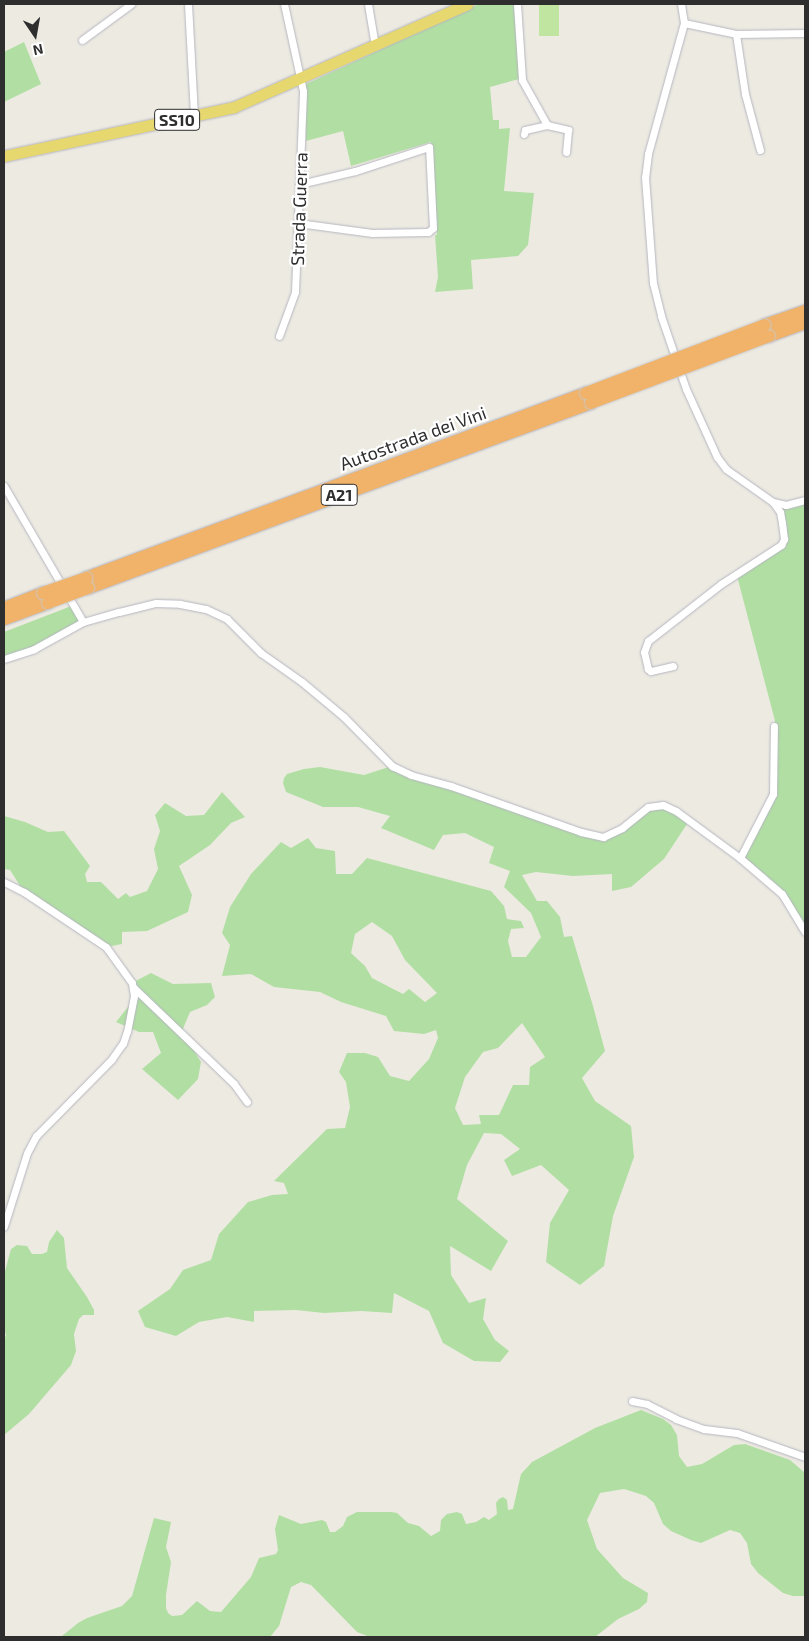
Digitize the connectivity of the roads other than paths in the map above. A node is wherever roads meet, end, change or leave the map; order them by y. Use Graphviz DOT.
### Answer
graph roads {
  1 [pos="131,4"];
  2 [pos="188,4"];
  3 [pos="284,4"];
  4 [pos="368,4"];
  5 [pos="467,4"];
  6 [pos="517,4"];
  7 [pos="681,4"];
  8 [pos="684,23"];
  9 [pos="805,33"];
  10 [pos="736,34"];
  11 [pos="82,40"];
  12 [pos="375,46"];
  13 [pos="301,79"];
  14 [pos="194,116"];
  15 [pos="548,125"];
  16 [pos="524,134"];
  17 [pos="760,150"];
  18 [pos="566,152"];
  19 [pos="4,156"];
  20 [pos="300,184"];
  21 [pos="298,223"];
  22 [pos="805,310"];
  23 [pos="805,323"];
  24 [pos="767,330"];
  25 [pos="279,336"];
  26 [pos="4,486"];
  27 [pos="805,500"];
  28 [pos="773,502"];
  29 [pos="45,598"];
  30 [pos="4,608"];
  31 [pos="4,619"];
  32 [pos="83,622"];
  33 [pos="4,659"];
  34 [pos="673,666"];
  35 [pos="774,726"];
  36 [pos="740,858"];
  37 [pos="4,882"];
  38 [pos="805,932"];
  39 [pos="133,987"];
  40 [pos="247,1102"];
  41 [pos="4,1226"];
  42 [pos="632,1401"];
  43 [pos="805,1457"];
  1 -- 11 [label="street"];
  2 -- 14 [label="street"];
  3 -- 13 [label="street, Strada Guerra"];
  4 -- 12 [label="street"];
  5 -- 12 [label="main road, SS10"];
  6 -- 15 [label="street"];
  7 -- 8 [label="street"];
  8 -- 10 [label="street"];
  8 -- 28 [label="street"];
  9 -- 10 [label="street"];
  10 -- 17 [label="street"];
  12 -- 13 [label="main road, SS10"];
  13 -- 14 [label="main road, SS10"];
  13 -- 20 [label="street, Strada Guerra"];
  14 -- 19 [label="main road, SS10"];
  15 -- 16 [label="street"];
  15 -- 18 [label="street"];
  20 -- 21 [label="street, Strada Guerra"];
  20 -- 21 [label="street"];
  21 -- 25 [label="street, Strada Guerra"];
  22 -- 24 [label="highway, Autostrada dei Vini / A21"];
  23 -- 24 [label="highway, Autostrada dei Vini / A21"];
  24 -- 29 [label="highway, Autostrada dei Vini / A21, bridge"];
  26 -- 32 [label="street"];
  27 -- 28 [label="street"];
  28 -- 34 [label="street"];
  29 -- 30 [label="highway, Autostrada dei Vini / A21"];
  29 -- 31 [label="highway, Autostrada dei Vini / A21"];
  32 -- 33 [label="street"];
  32 -- 36 [label="street"];
  35 -- 36 [label="street"];
  36 -- 38 [label="street"];
  37 -- 39 [label="street"];
  39 -- 40 [label="street"];
  39 -- 41 [label="street"];
  42 -- 43 [label="street"];
}
